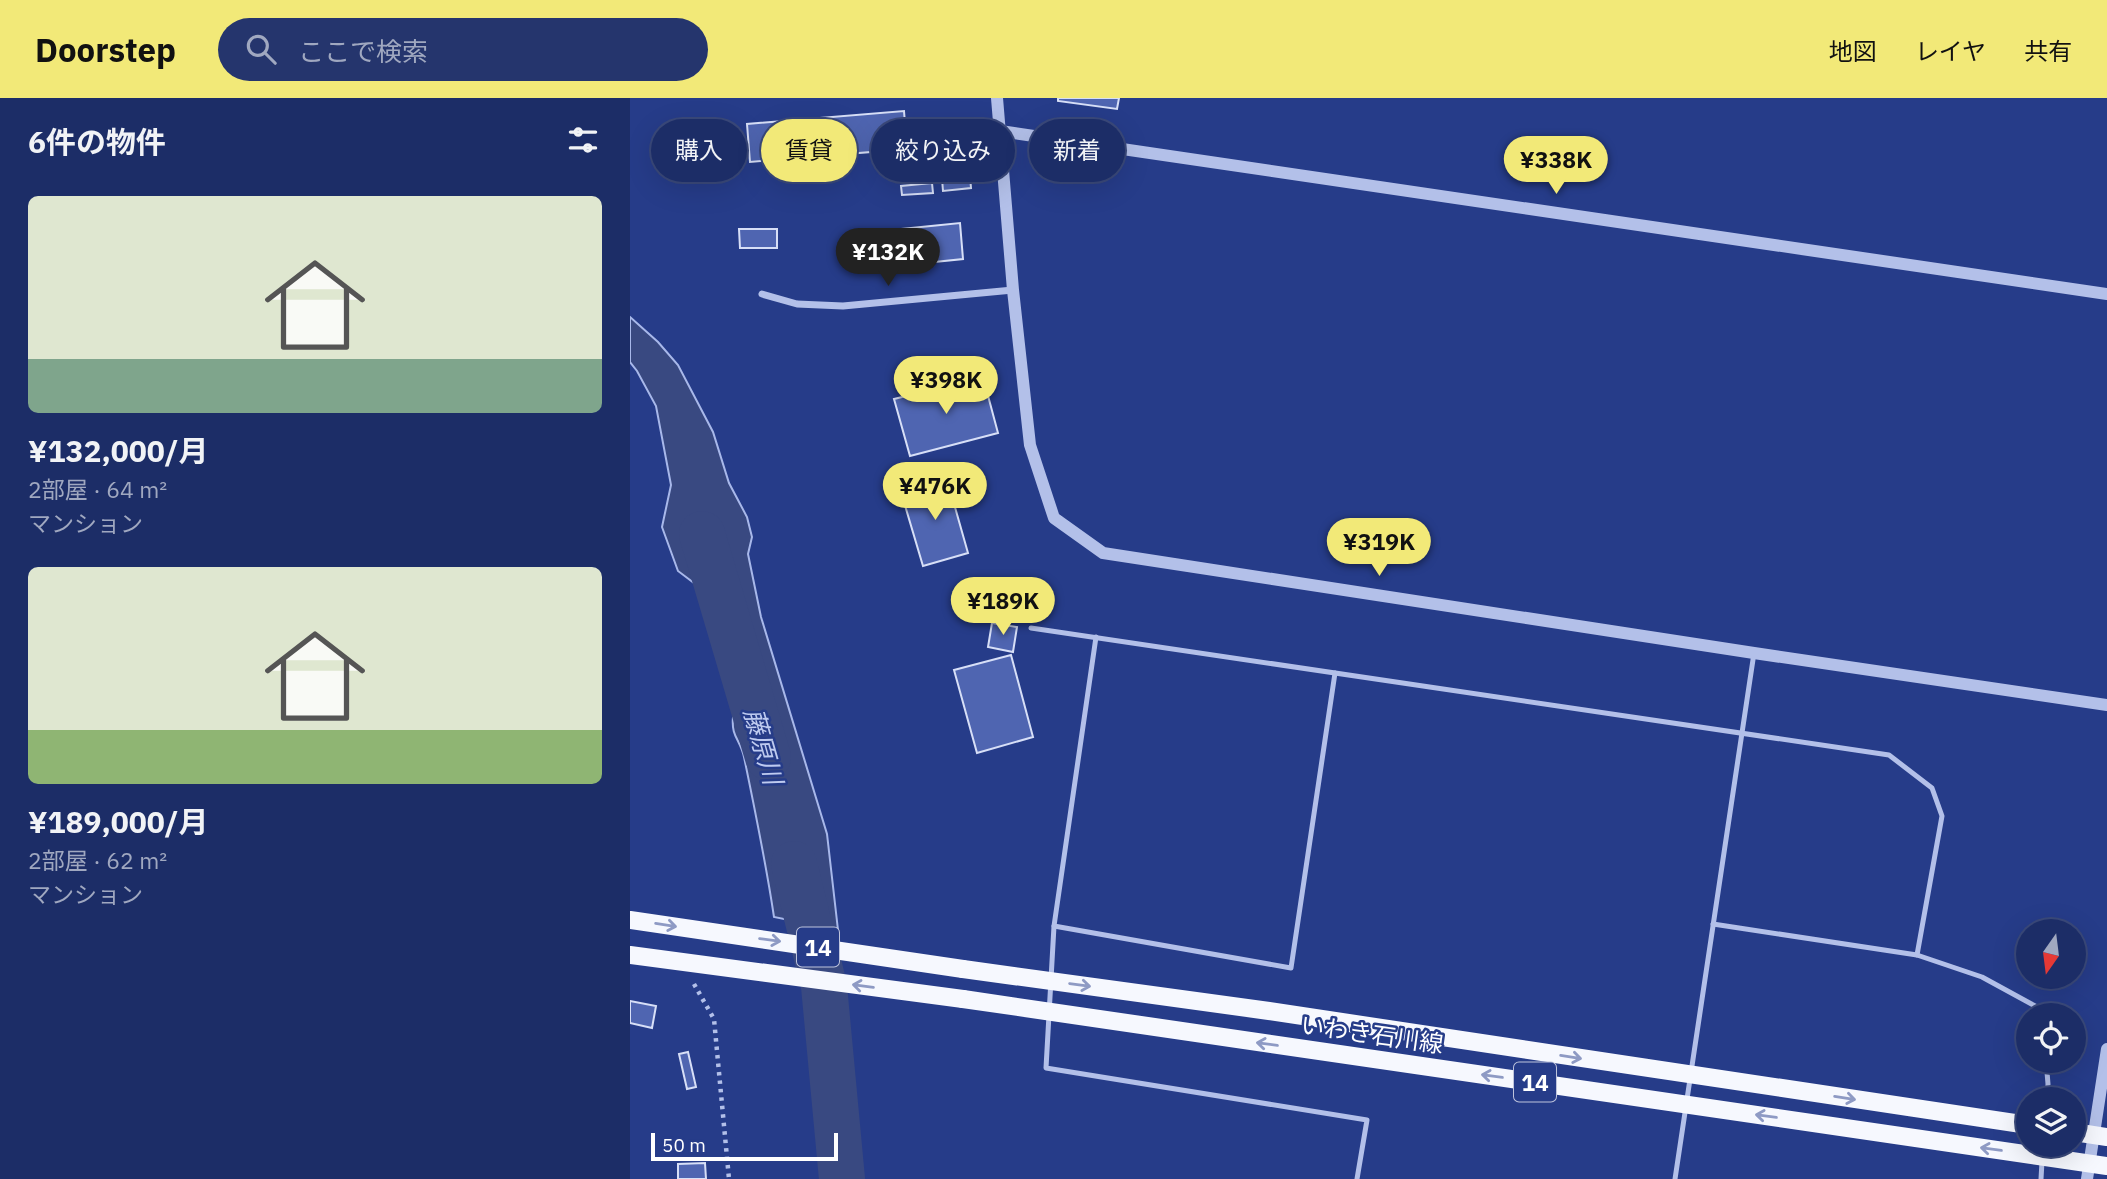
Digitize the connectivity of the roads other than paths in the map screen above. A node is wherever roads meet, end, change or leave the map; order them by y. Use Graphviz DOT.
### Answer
graph roads {
  1 [pos="997,98"];
  2 [pos="999,119"];
  3 [pos="1015,133"];
  4 [pos="1004,182"];
  5 [pos="1013,290"];
  6 [pos="762,294"];
  7 [pos="2107,294"];
  8 [pos="1031,628"];
  9 [pos="1096,637"];
  10 [pos="1754,653"];
  11 [pos="1335,673"];
  12 [pos="2107,705"];
  13 [pos="1742,733"];
  14 [pos="630,919"];
  15 [pos="1713,924"];
  16 [pos="1054,926"];
  17 [pos="630,955"];
  18 [pos="1917,955"];
  19 [pos="2030,1003"];
  20 [pos="2107,1049"];
  21 [pos="2016,1123"];
  22 [pos="2086,1134"];
  23 [pos="2107,1137"];
  24 [pos="2042,1157"];
  25 [pos="2107,1166"];
  26 [pos="1357,1179"];
  27 [pos="1675,1179"];
  28 [pos="2040,1179"];
  29 [pos="2087,1179"];
  1 -- 2 [label="street"];
  3 -- 7 [label="street"];
  4 -- 5 [label="street"];
  5 -- 6 [label="street"];
  5 -- 10 [label="street"];
  8 -- 9 [label="lane"];
  9 -- 11 [label="lane"];
  9 -- 16 [label="lane"];
  10 -- 12 [label="street"];
  10 -- 13 [label="lane"];
  11 -- 13 [label="lane"];
  11 -- 16 [label="lane"];
  13 -- 15 [label="lane"];
  13 -- 18 [label="lane"];
  14 -- 21 [label="main road, いわき石川線 / 14, one-way, bridge"];
  15 -- 18 [label="lane"];
  15 -- 27 [label="lane"];
  16 -- 26 [label="lane"];
  25 -- 17 [label="main road, いわき石川線 / 14, one-way, bridge"];
  18 -- 19 [label="lane"];
  20 -- 29 [label="street"];
  22 -- 23 [label="main road, bridge"];
  24 -- 28 [label="lane"];
}
